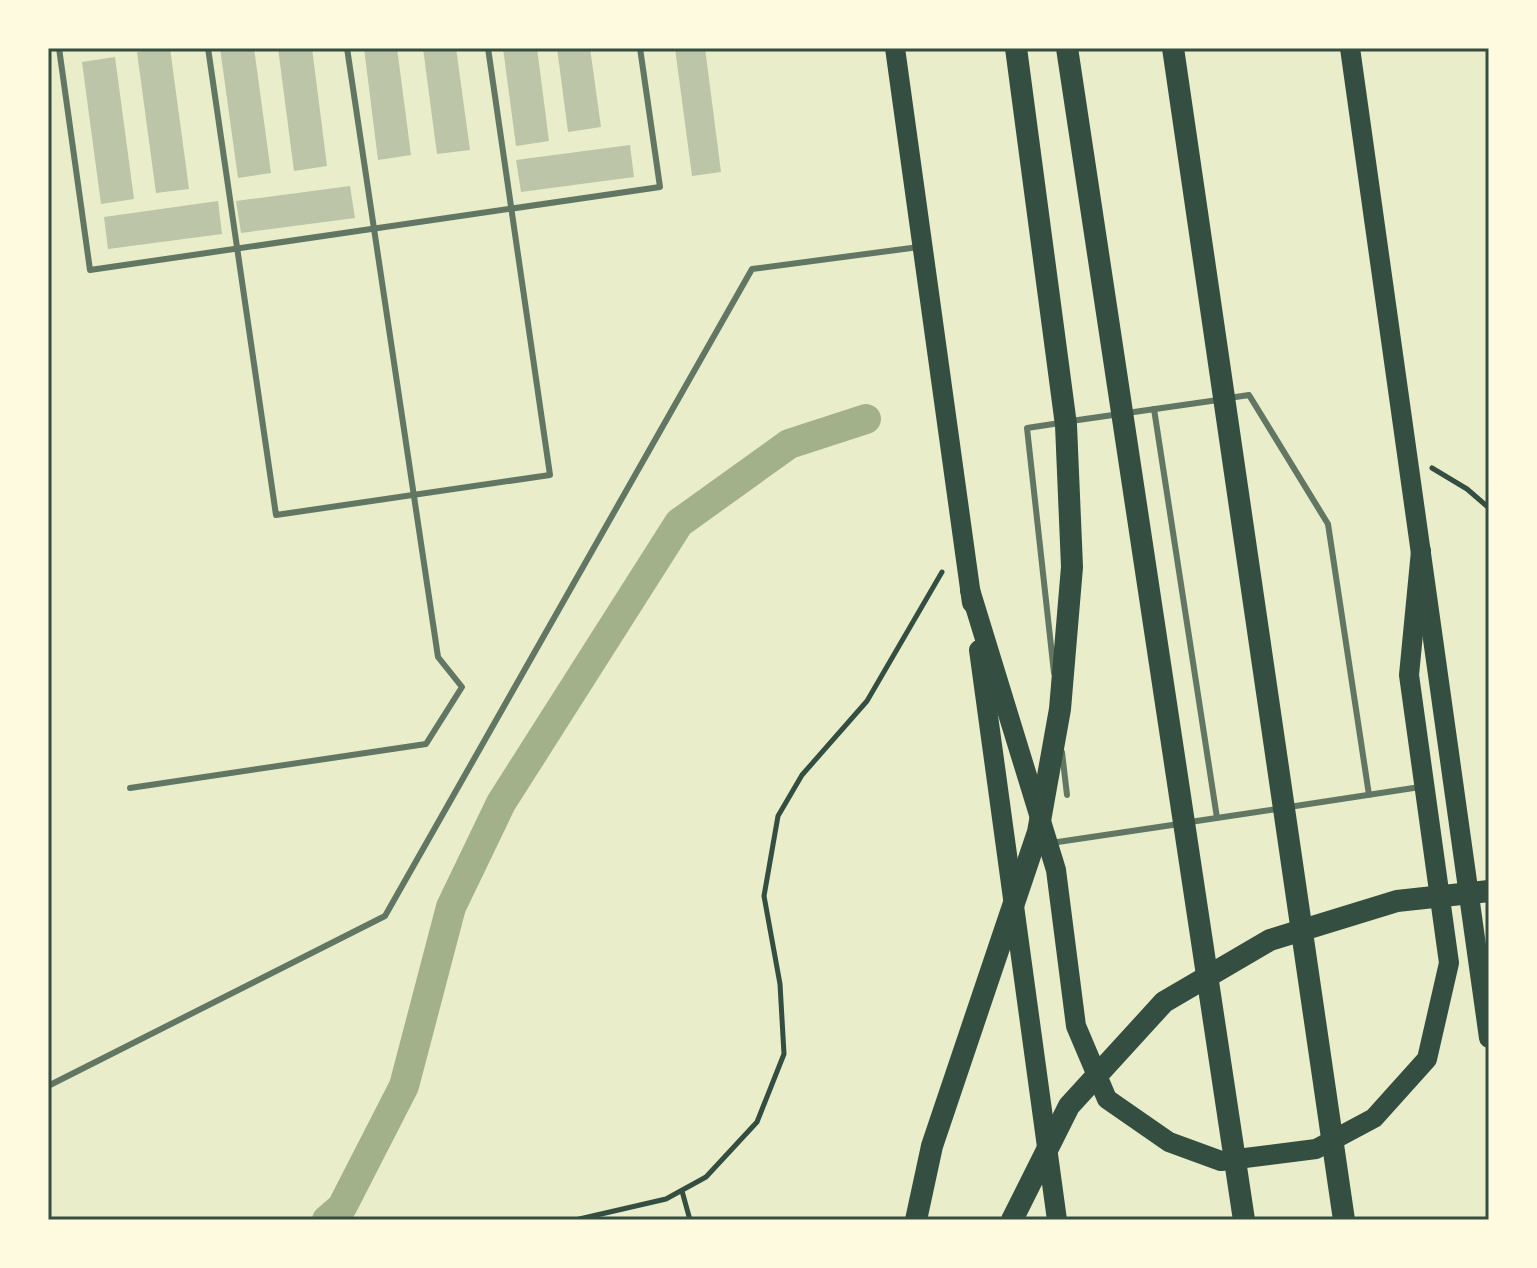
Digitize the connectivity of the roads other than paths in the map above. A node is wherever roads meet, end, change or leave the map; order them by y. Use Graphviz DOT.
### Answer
graph roads {
  1 [pos="59,48"];
  2 [pos="208,48"];
  3 [pos="347,48"];
  4 [pos="488,48"];
  5 [pos="640,48"];
  6 [pos="895,48"];
  7 [pos="1016,48"];
  8 [pos="1067,48"];
  9 [pos="1173,48"];
  10 [pos="1350,48"];
  11 [pos="511,209"];
  12 [pos="372,229"];
  13 [pos="922,246"];
  14 [pos="236,249"];
  15 [pos="1154,409"];
  16 [pos="414,495"];
  17 [pos="1421,551"];
  18 [pos="970,590"];
  19 [pos="1425,786"];
  20 [pos="130,788"];
  21 [pos="1067,795"];
  22 [pos="1369,795"];
  23 [pos="1217,818"];
  24 [pos="1048,844"];
  25 [pos="1489,891"];
  26 [pos="1489,1038"];
  27 [pos="48,1086"];
  28 [pos="916,1220"];
  29 [pos="1012,1220"];
  30 [pos="1057,1220"];
  31 [pos="1244,1220"];
  32 [pos="1344,1220"];
  1 -- 14 [label="lane"];
  2 -- 14 [label="lane"];
  3 -- 12 [label="lane"];
  4 -- 11 [label="lane"];
  5 -- 11 [label="lane"];
  6 -- 13 [label="main road"];
  7 -- 28 [label="highway"];
  8 -- 31 [label="highway"];
  9 -- 32 [label="highway"];
  10 -- 17 [label="main road"];
  11 -- 12 [label="lane"];
  11 -- 16 [label="lane"];
  12 -- 14 [label="lane"];
  12 -- 16 [label="lane"];
  13 -- 18 [label="main road"];
  13 -- 27 [label="lane"];
  14 -- 16 [label="lane"];
  15 -- 21 [label="lane"];
  15 -- 22 [label="lane"];
  15 -- 23 [label="lane"];
  16 -- 20 [label="lane"];
  17 -- 19 [label="main road"];
  17 -- 26 [label="main road"];
  18 -- 24 [label="main road"];
  18 -- 30 [label="main road"];
  19 -- 22 [label="lane"];
  19 -- 24 [label="main road"];
  22 -- 23 [label="lane"];
  23 -- 24 [label="lane"];
  25 -- 29 [label="highway"];
}
